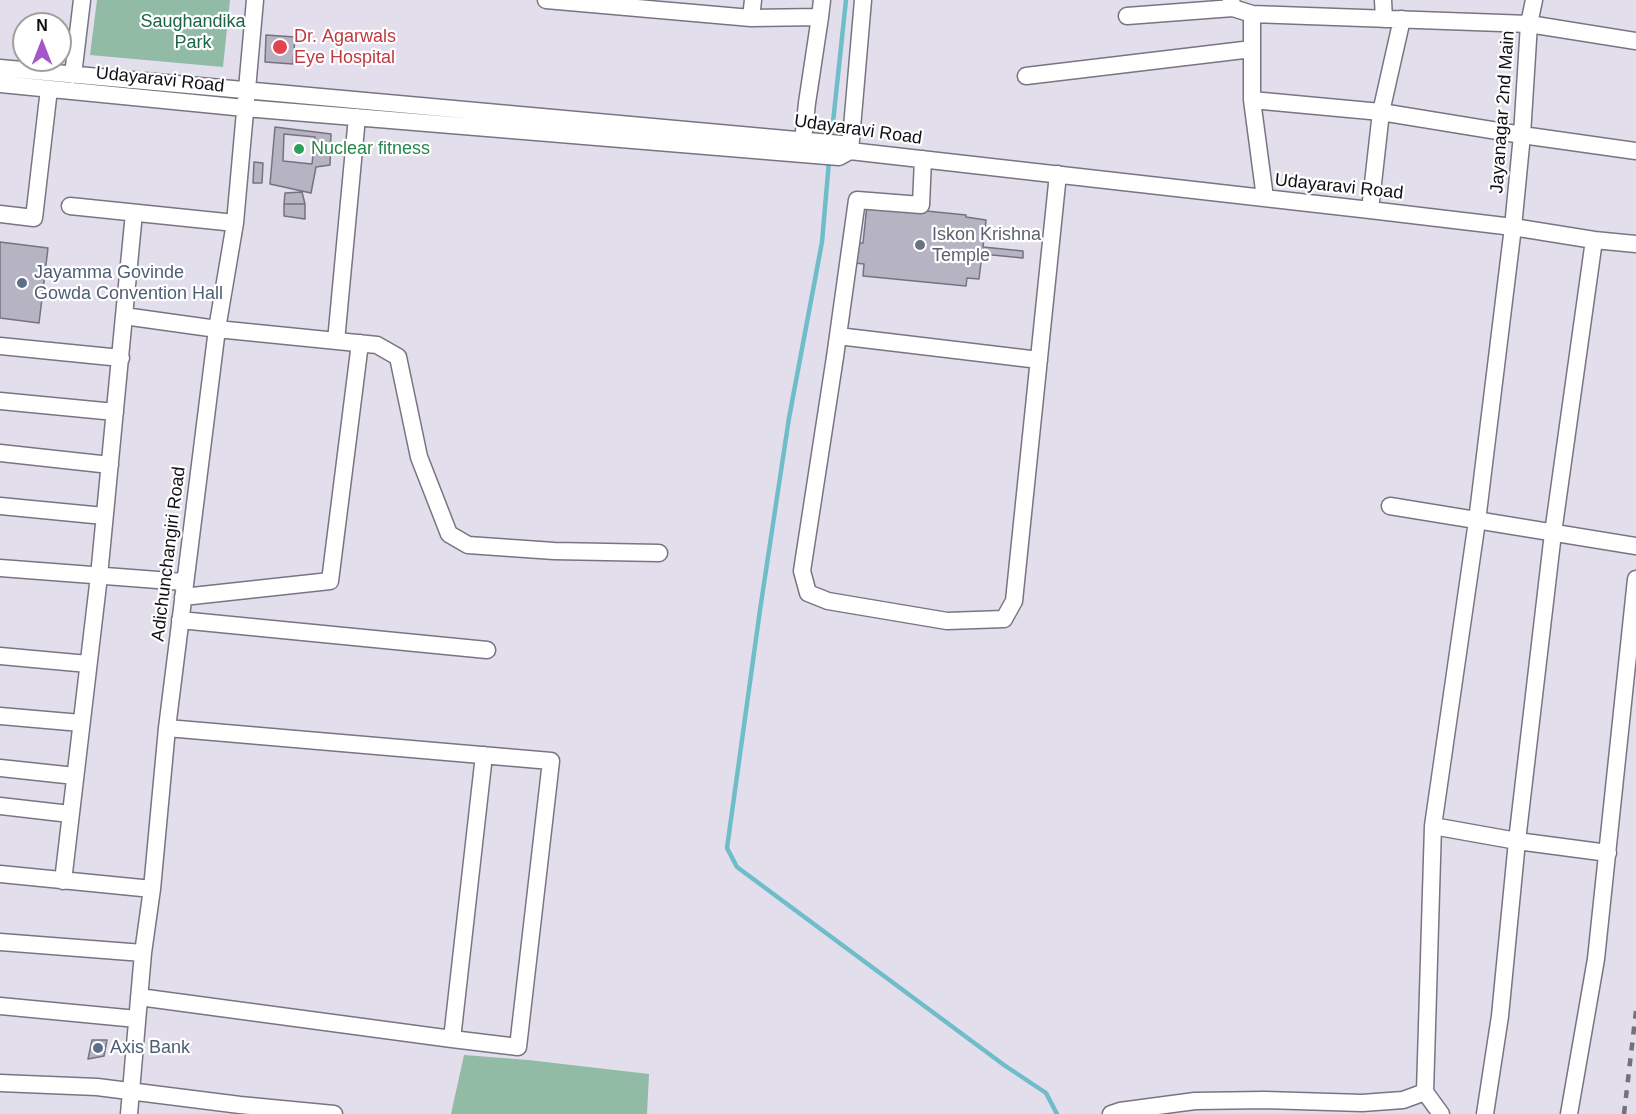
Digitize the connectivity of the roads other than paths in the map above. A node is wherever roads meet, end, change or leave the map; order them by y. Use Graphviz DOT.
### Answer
graph roads {
  1 [pos="82,0"];
  2 [pos="255,0"];
  3 [pos="546,0"];
  4 [pos="753,0"];
  5 [pos="822,0"];
  6 [pos="863,0"];
  7 [pos="1383,0"];
  8 [pos="1534,0"];
  9 [pos="591,2"];
  10 [pos="638,4"];
  11 [pos="1232,4"];
  12 [pos="696,7"];
  13 [pos="1305,8"];
  14 [pos="1252,14"];
  15 [pos="1127,16"];
  16 [pos="820,17"];
  17 [pos="751,18"];
  18 [pos="1384,19"];
  19 [pos="1402,19"];
  20 [pos="1529,24"];
  21 [pos="1636,41"];
  22 [pos="1252,49"];
  23 [pos="0,68"];
  24 [pos="73,75"];
  25 [pos="1026,76"];
  26 [pos="0,84"];
  27 [pos="49,89"];
  28 [pos="246,91"];
  29 [pos="1252,100"];
  30 [pos="245,108"];
  31 [pos="1381,112"];
  32 [pos="357,117"];
  33 [pos="1522,135"];
  34 [pos="805,146"];
  35 [pos="843,151"];
  36 [pos="1636,151"];
  37 [pos="922,159"];
  38 [pos="1058,174"];
  39 [pos="1265,198"];
  40 [pos="70,206"];
  41 [pos="1370,210"];
  42 [pos="134,213"];
  43 [pos="0,214"];
  44 [pos="235,224"];
  45 [pos="1513,227"];
  46 [pos="1594,240"];
  47 [pos="1636,244"];
  48 [pos="124,316"];
  49 [pos="217,329"];
  50 [pos="838,336"];
  51 [pos="336,341"];
  52 [pos="360,344"];
  53 [pos="0,346"];
  54 [pos="121,358"];
  55 [pos="1039,360"];
  56 [pos="0,401"];
  57 [pos="115,412"];
  58 [pos="0,453"];
  59 [pos="110,465"];
  60 [pos="0,506"];
  61 [pos="1390,506"];
  62 [pos="104,516"];
  63 [pos="1477,521"];
  64 [pos="1553,533"];
  65 [pos="1636,546"];
  66 [pos="659,553"];
  67 [pos="0,568"];
  68 [pos="99,576"];
  69 [pos="1636,579"];
  70 [pos="184,590"];
  71 [pos="180,620"];
  72 [pos="487,650"];
  73 [pos="0,656"];
  74 [pos="88,664"];
  75 [pos="0,716"];
  76 [pos="81,723"];
  77 [pos="167,728"];
  78 [pos="484,755"];
  79 [pos="0,768"];
  80 [pos="75,776"];
  81 [pos="0,806"];
  82 [pos="70,813"];
  83 [pos="1433,826"];
  84 [pos="1517,841"];
  85 [pos="1608,853"];
  86 [pos="0,874"];
  87 [pos="63,881"];
  88 [pos="152,889"];
  89 [pos="0,942"];
  90 [pos="143,953"];
  91 [pos="140,997"];
  92 [pos="0,1006"];
  93 [pos="137,1019"];
  94 [pos="452,1039"];
  95 [pos="0,1083"];
  96 [pos="131,1091"];
  97 [pos="1425,1092"];
  98 [pos="239,1110"];
  99 [pos="129,1114"];
  100 [pos="328,1114"];
  101 [pos="1111,1114"];
  102 [pos="1441,1114"];
  103 [pos="1485,1114"];
  104 [pos="1569,1114"];
  1 -- 24 [label="street"];
  2 -- 28 [label="street, Adichunchangiri Road"];
  3 -- 9 [label="street"];
  4 -- 17 [label="street"];
  5 -- 16 [label="street"];
  6 -- 35 [label="street"];
  7 -- 18 [label="street"];
  8 -- 20 [label="street, Jayanagar 2nd Main"];
  9 -- 10 [label="street"];
  10 -- 12 [label="street"];
  11 -- 14 [label="street"];
  11 -- 15 [label="street"];
  12 -- 17 [label="street"];
  13 -- 14 [label="street"];
  13 -- 18 [label="street"];
  14 -- 22 [label="street"];
  16 -- 17 [label="street"];
  16 -- 34 [label="street"];
  18 -- 19 [label="street"];
  19 -- 20 [label="street"];
  19 -- 31 [label="street"];
  20 -- 21 [label="street"];
  20 -- 33 [label="street, Jayanagar 2nd Main"];
  22 -- 25 [label="street"];
  22 -- 29 [label="street"];
  23 -- 24 [label="street, Udayaravi Road"];
  24 -- 28 [label="street, Udayaravi Road"];
  26 -- 27 [label="street, Udayaravi Road"];
  27 -- 30 [label="street, Udayaravi Road"];
  27 -- 43 [label="street"];
  28 -- 30 [label="street, Adichunchangiri Road"];
  28 -- 34 [label="street, Udayaravi Road"];
  29 -- 31 [label="street"];
  29 -- 39 [label="street"];
  30 -- 32 [label="street, Udayaravi Road"];
  30 -- 44 [label="street, Adichunchangiri Road"];
  31 -- 33 [label="street"];
  31 -- 41 [label="street"];
  32 -- 34 [label="street, Udayaravi Road"];
  32 -- 51 [label="street"];
  33 -- 36 [label="street"];
  33 -- 45 [label="street, Jayanagar 2nd Main"];
  34 -- 35 [label="street, Udayaravi Road"];
  35 -- 37 [label="street, Udayaravi Road"];
  37 -- 38 [label="street, Udayaravi Road"];
  37 -- 50 [label="street"];
  38 -- 39 [label="street, Udayaravi Road"];
  38 -- 55 [label="street"];
  39 -- 41 [label="street, Udayaravi Road"];
  40 -- 42 [label="street"];
  41 -- 45 [label="street, Udayaravi Road"];
  42 -- 44 [label="street"];
  42 -- 48 [label="street"];
  44 -- 49 [label="street, Adichunchangiri Road"];
  45 -- 46 [label="street, Udayaravi Road"];
  45 -- 63 [label="street, Jayanagar 2nd Main"];
  46 -- 47 [label="street, Udayaravi Road"];
  46 -- 64 [label="street"];
  48 -- 49 [label="street"];
  48 -- 54 [label="street"];
  49 -- 51 [label="street"];
  49 -- 70 [label="street, Adichunchangiri Road"];
  50 -- 55 [label="street"];
  50 -- 55 [label="street"];
  51 -- 52 [label="street"];
  52 -- 66 [label="street"];
  52 -- 70 [label="street"];
  53 -- 54 [label="street"];
  54 -- 57 [label="street"];
  56 -- 57 [label="street"];
  57 -- 59 [label="street"];
  58 -- 59 [label="street"];
  59 -- 62 [label="street"];
  60 -- 62 [label="street"];
  61 -- 63 [label="street"];
  62 -- 68 [label="street"];
  63 -- 64 [label="street"];
  63 -- 83 [label="street, Jayanagar 2nd Main"];
  64 -- 65 [label="street"];
  64 -- 84 [label="street"];
  67 -- 68 [label="street"];
  68 -- 70 [label="street"];
  68 -- 74 [label="street"];
  69 -- 85 [label="street"];
  70 -- 71 [label="street, Adichunchangiri Road"];
  71 -- 72 [label="street"];
  71 -- 77 [label="street, Adichunchangiri Road"];
  73 -- 74 [label="street"];
  74 -- 76 [label="street"];
  75 -- 76 [label="street"];
  76 -- 80 [label="street"];
  77 -- 78 [label="street"];
  77 -- 88 [label="street, Adichunchangiri Road"];
  78 -- 94 [label="street"];
  78 -- 94 [label="street"];
  79 -- 80 [label="street"];
  80 -- 82 [label="street"];
  81 -- 82 [label="street"];
  82 -- 87 [label="street"];
  83 -- 84 [label="street"];
  83 -- 97 [label="street, Jayanagar 2nd Main"];
  84 -- 85 [label="street"];
  84 -- 103 [label="street"];
  85 -- 104 [label="street"];
  86 -- 87 [label="street"];
  87 -- 88 [label="street"];
  88 -- 90 [label="street, Adichunchangiri Road"];
  89 -- 90 [label="street"];
  90 -- 91 [label="street, Adichunchangiri Road"];
  91 -- 93 [label="street, Adichunchangiri Road"];
  91 -- 94 [label="street"];
  92 -- 93 [label="street"];
  93 -- 96 [label="street, Adichunchangiri Road"];
  95 -- 96 [label="street"];
  96 -- 98 [label="street"];
  96 -- 99 [label="street, Adichunchangiri Road"];
  97 -- 101 [label="street"];
  97 -- 102 [label="street"];
  98 -- 100 [label="street"];
}
